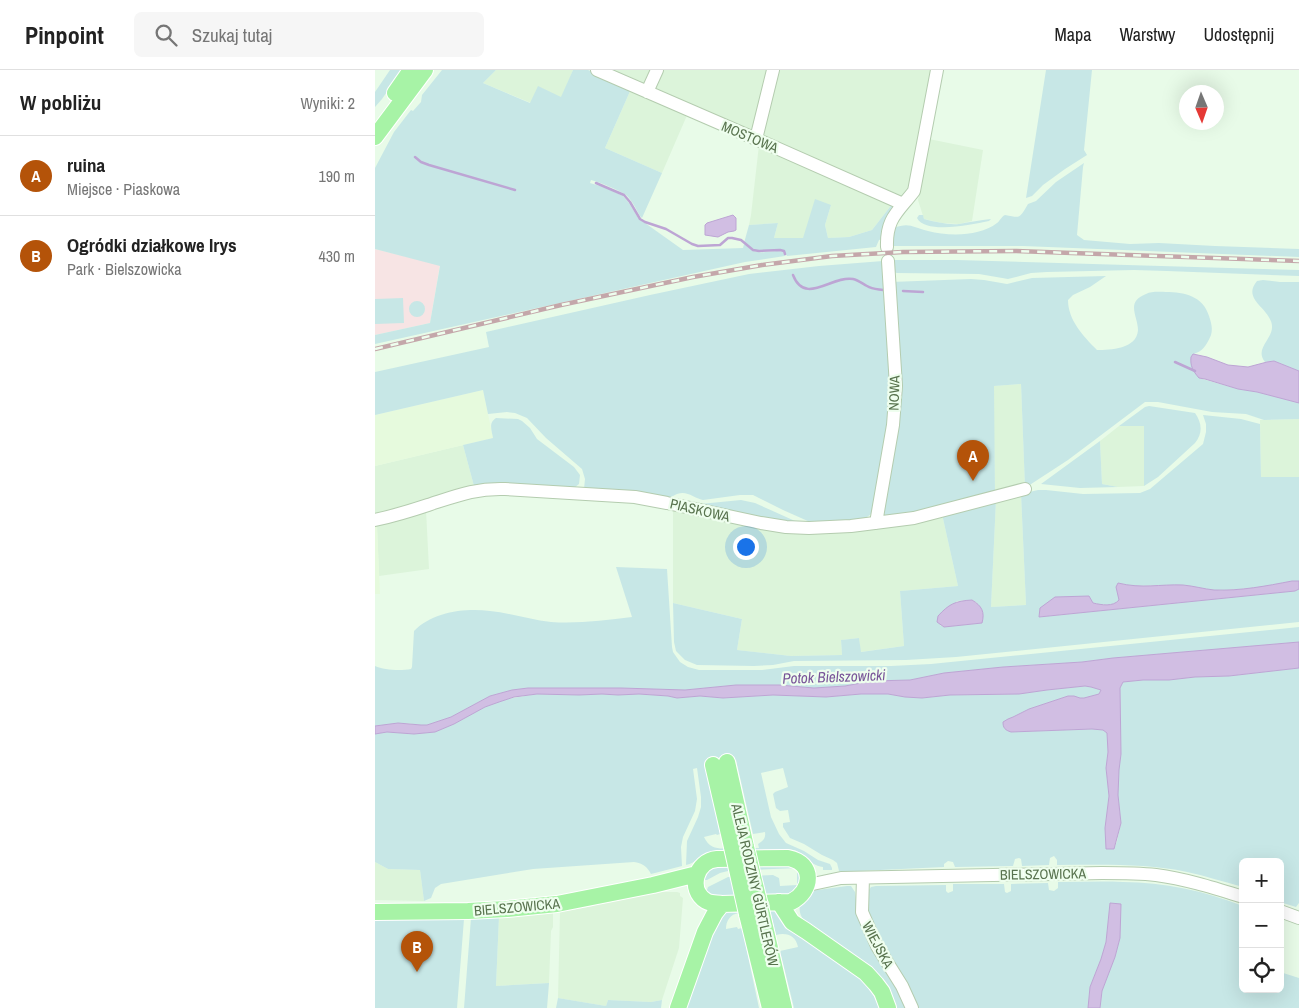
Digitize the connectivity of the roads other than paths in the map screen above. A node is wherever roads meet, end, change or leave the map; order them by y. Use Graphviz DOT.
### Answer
graph roads {
  1 [pos="411,70"];
  2 [pos="425,70"];
  3 [pos="597,70"];
  4 [pos="657,70"];
  5 [pos="773,70"];
  6 [pos="937,70"];
  7 [pos="647,92"];
  8 [pos="375,121"];
  9 [pos="375,137"];
  10 [pos="756,139"];
  11 [pos="903,204"];
  12 [pos="887,247"];
  13 [pos="888,261"];
  14 [pos="1025,490"];
  15 [pos="375,520"];
  16 [pos="876,523"];
  17 [pos="720,763"];
  18 [pos="807,878"];
  19 [pos="863,878"];
  20 [pos="697,881"];
  21 [pos="1239,896"];
  22 [pos="785,902"];
  23 [pos="715,903"];
  24 [pos="375,912"];
  25 [pos="1284,912"];
  26 [pos="755,914"];
  27 [pos="1299,918"];
  28 [pos="768,1005"];
  29 [pos="678,1008"];
  30 [pos="784,1008"];
  31 [pos="887,1008"];
  32 [pos="912,1008"];
  1 -- 8 [label="main road"];
  2 -- 9 [label="main road"];
  3 -- 7 [label="street, MOSTOWA"];
  4 -- 7 [label="street"];
  5 -- 10 [label="street"];
  6 -- 11 [label="street"];
  7 -- 10 [label="street, MOSTOWA"];
  10 -- 11 [label="street, MOSTOWA"];
  11 -- 12 [label="street"];
  13 -- 16 [label="street, NOWA"];
  14 -- 16 [label="street, PIASKOWA"];
  15 -- 16 [label="street, PIASKOWA"];
  17 -- 26 [label="main road, ALEJA RODZINY GÜRTLERÓW, bridge"];
  18 -- 19 [label="street, BIELSZOWICKA"];
  18 -- 20 [label="main road"];
  18 -- 22 [label="main road"];
  19 -- 21 [label="street, BIELSZOWICKA"];
  19 -- 32 [label="street, WIEJSKA"];
  20 -- 23 [label="main road"];
  20 -- 24 [label="main road, BIELSZOWICKA"];
  22 -- 23 [label="main road"];
  22 -- 31 [label="main road"];
  23 -- 29 [label="main road"];
  25 -- 27 [label="street"];
  26 -- 28 [label="main road, ALEJA RODZINY GÜRTLERÓW"];
  26 -- 30 [label="main road, ALEJA RODZINY GÜRTLERÓW"];
}
